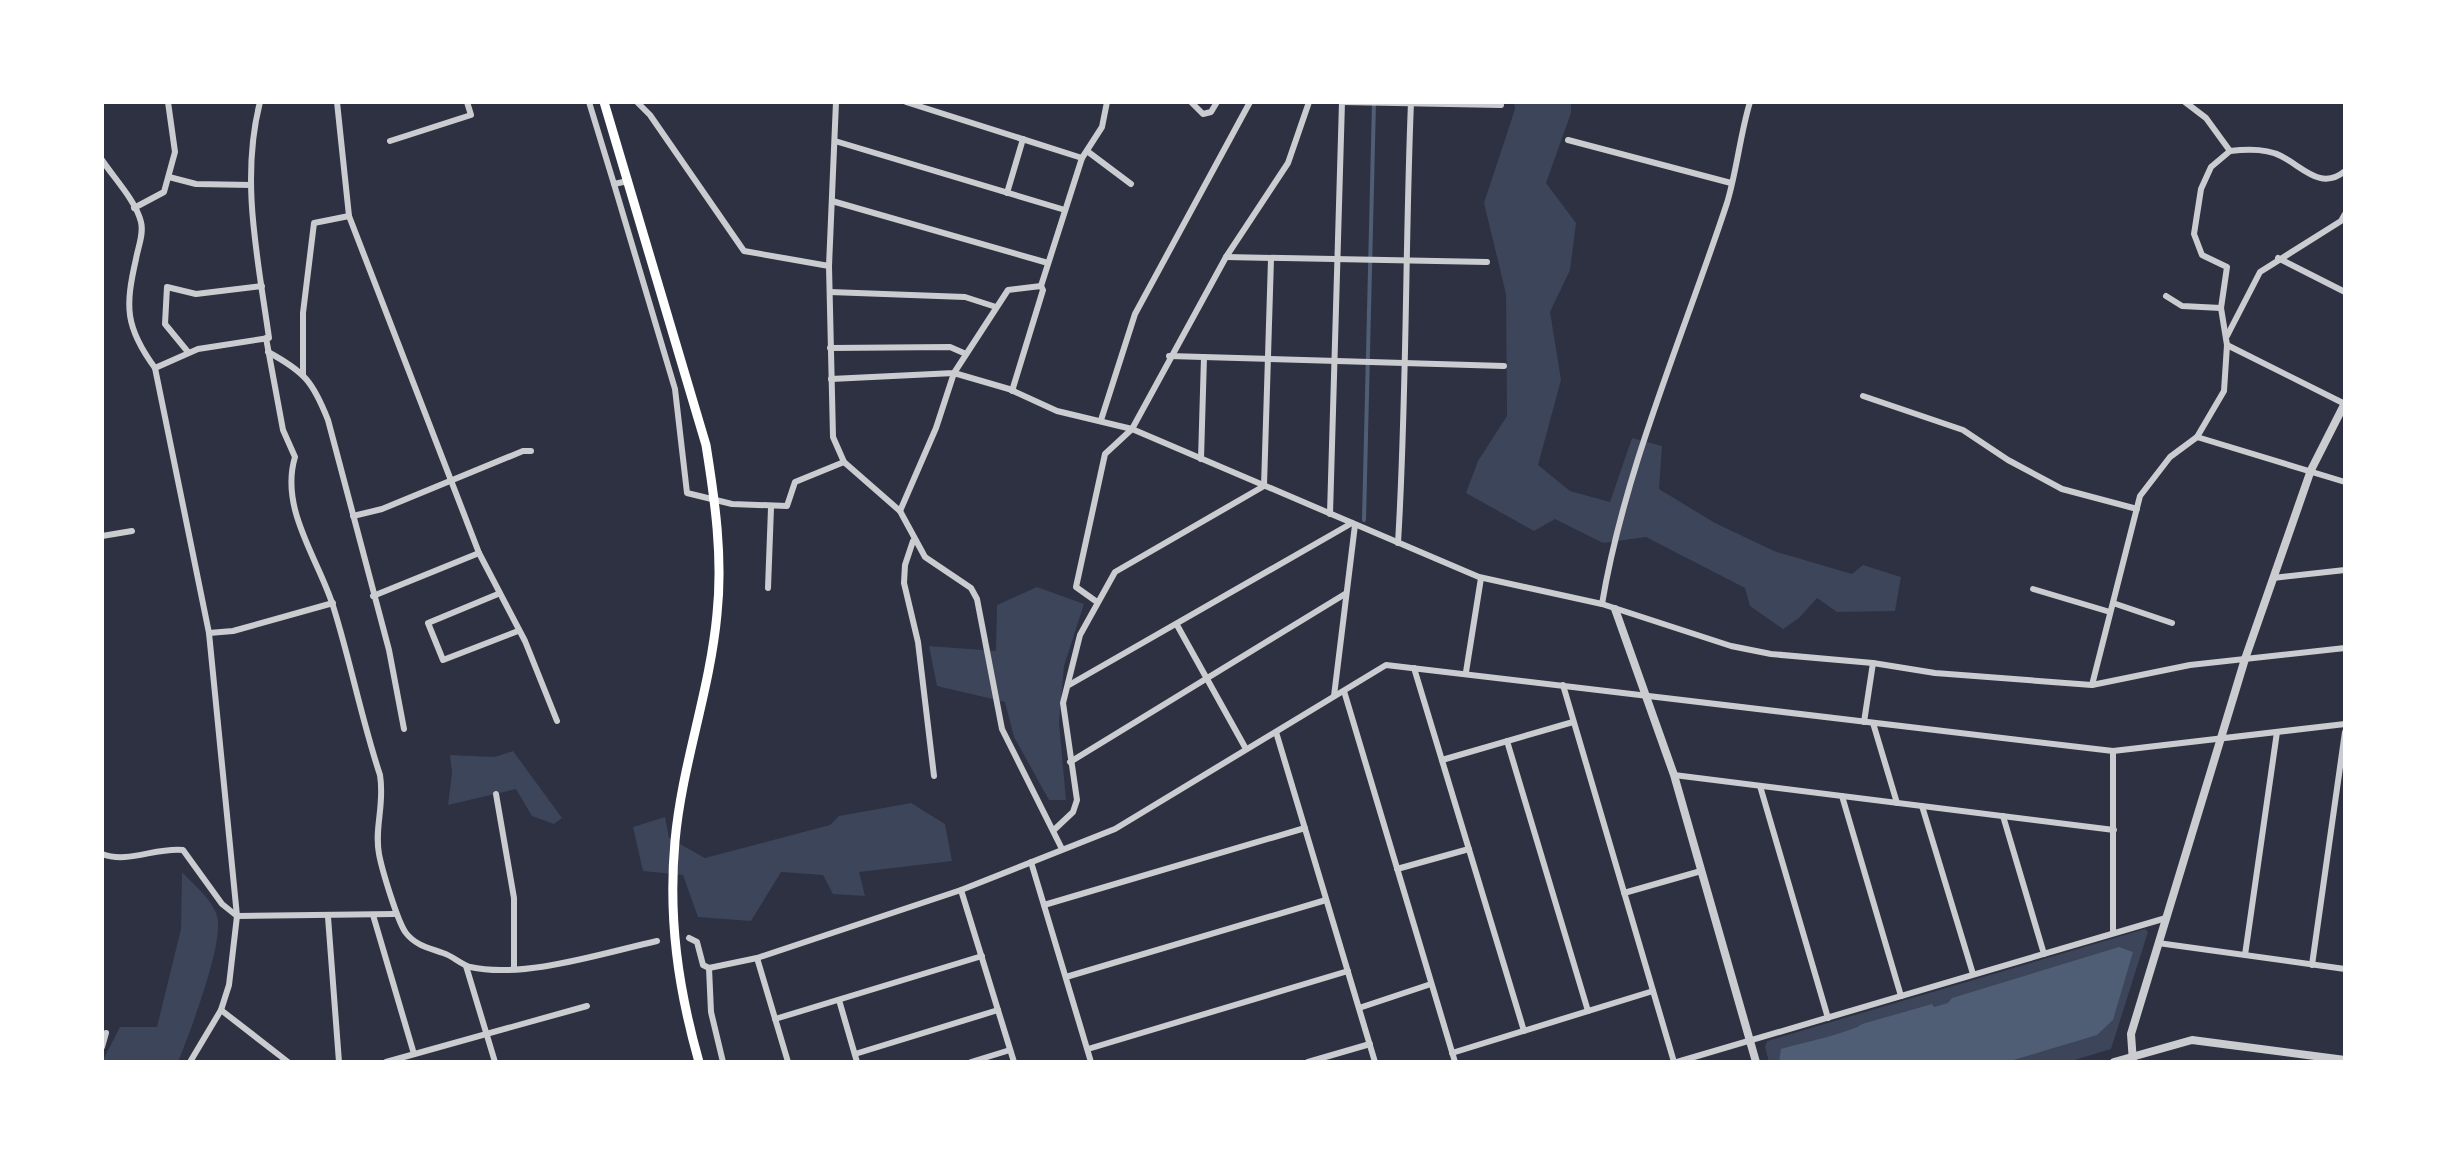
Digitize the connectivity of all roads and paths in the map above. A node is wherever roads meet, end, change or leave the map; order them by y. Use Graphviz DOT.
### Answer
graph roads {
  1 [pos="168,102"];
  2 [pos="260,102"];
  3 [pos="337,102"];
  4 [pos="467,102"];
  5 [pos="589,102"];
  6 [pos="604,102"];
  7 [pos="637,102"];
  8 [pos="836,102"];
  9 [pos="906,102"];
  10 [pos="1107,102"];
  11 [pos="1191,102"];
  12 [pos="1217,102"];
  13 [pos="1250,102"];
  14 [pos="1309,102"];
  15 [pos="1342,102"];
  16 [pos="1411,102"];
  17 [pos="1750,102"];
  18 [pos="2185,102"];
  19 [pos="1501,105"];
  20 [pos="1023,139"];
  21 [pos="1568,140"];
  22 [pos="390,141"];
  23 [pos="835,141"];
  24 [pos="1087,151"];
  25 [pos="2230,151"];
  26 [pos="1082,158"];
  27 [pos="102,160"];
  28 [pos="2345,171"];
  29 [pos="169,177"];
  30 [pos="628,181"];
  31 [pos="1731,183"];
  32 [pos="614,184"];
  33 [pos="1131,184"];
  34 [pos="251,185"];
  35 [pos="1007,193"];
  36 [pos="832,201"];
  37 [pos="134,208"];
  38 [pos="1065,210"];
  39 [pos="2345,214"];
  40 [pos="349,216"];
  41 [pos="1226,257"];
  42 [pos="2278,258"];
  43 [pos="1271,259"];
  44 [pos="1336,260"];
  45 [pos="1405,261"];
  46 [pos="1487,262"];
  47 [pos="1048,263"];
  48 [pos="829,266"];
  49 [pos="262,286"];
  50 [pos="1041,286"];
  51 [pos="830,292"];
  52 [pos="2345,292"];
  53 [pos="2166,296"];
  54 [pos="996,307"];
  55 [pos="2221,308"];
  56 [pos="2226,337"];
  57 [pos="266,338"];
  58 [pos="2227,345"];
  59 [pos="830,348"];
  60 [pos="188,352"];
  61 [pos="268,352"];
  62 [pos="966,354"];
  63 [pos="1169,356"];
  64 [pos="1204,357"];
  65 [pos="1268,359"];
  66 [pos="1334,361"];
  67 [pos="1405,363"];
  68 [pos="1504,366"];
  69 [pos="155,368"];
  70 [pos="954,373"];
  71 [pos="303,374"];
  72 [pos="831,379"];
  73 [pos="1012,391"];
  74 [pos="1863,396"];
  75 [pos="2345,404"];
  76 [pos="1101,420"];
  77 [pos="1132,429"];
  78 [pos="2197,437"];
  79 [pos="531,451"];
  80 [pos="1201,459"];
  81 [pos="844,462"];
  82 [pos="2311,470"];
  83 [pos="451,482"];
  84 [pos="2345,482"];
  85 [pos="1264,486"];
  86 [pos="771,508"];
  87 [pos="2137,509"];
  88 [pos="900,511"];
  89 [pos="1330,514"];
  90 [pos="353,516"];
  91 [pos="1354,524"];
  92 [pos="132,531"];
  93 [pos="102,536"];
  94 [pos="913,541"];
  95 [pos="1398,543"];
  96 [pos="479,553"];
  97 [pos="2345,570"];
  98 [pos="1481,578"];
  99 [pos="2273,578"];
  100 [pos="768,588"];
  101 [pos="2033,589"];
  102 [pos="498,594"];
  103 [pos="1345,594"];
  104 [pos="373,596"];
  105 [pos="1097,602"];
  106 [pos="333,603"];
  107 [pos="2113,603"];
  108 [pos="1602,604"];
  109 [pos="1615,609"];
  110 [pos="2110,612"];
  111 [pos="2172,623"];
  112 [pos="1177,625"];
  113 [pos="518,631"];
  114 [pos="209,633"];
  115 [pos="2345,648"];
  116 [pos="2245,659"];
  117 [pos="1873,663"];
  118 [pos="1414,668"];
  119 [pos="1466,672"];
  120 [pos="1207,679"];
  121 [pos="1069,685"];
  122 [pos="1563,685"];
  123 [pos="2092,685"];
  124 [pos="1344,691"];
  125 [pos="1644,694"];
  126 [pos="1334,696"];
  127 [pos="557,721"];
  128 [pos="1573,722"];
  129 [pos="1864,722"];
  130 [pos="1873,723"];
  131 [pos="2345,724"];
  132 [pos="404,729"];
  133 [pos="1276,732"];
  134 [pos="2277,732"];
  135 [pos="2345,732"];
  136 [pos="2219,739"];
  137 [pos="1507,741"];
  138 [pos="1246,749"];
  139 [pos="2113,751"];
  140 [pos="1442,760"];
  141 [pos="1070,762"];
  142 [pos="1674,775"];
  143 [pos="934,776"];
  144 [pos="1760,786"];
  145 [pos="496,794"];
  146 [pos="1842,796"];
  147 [pos="1897,803"];
  148 [pos="1922,806"];
  149 [pos="2003,816"];
  150 [pos="1305,828"];
  151 [pos="1055,829"];
  152 [pos="2114,830"];
  153 [pos="1062,849"];
  154 [pos="1469,849"];
  155 [pos="102,854"];
  156 [pos="1031,862"];
  157 [pos="1397,869"];
  158 [pos="1701,871"];
  159 [pos="961,890"];
  160 [pos="1624,893"];
  161 [pos="1326,900"];
  162 [pos="1044,905"];
  163 [pos="394,914"];
  164 [pos="373,915"];
  165 [pos="237,916"];
  166 [pos="328,917"];
  167 [pos="2166,918"];
  168 [pos="2113,933"];
  169 [pos="689,938"];
  170 [pos="657,941"];
  171 [pos="2158,943"];
  172 [pos="2044,954"];
  173 [pos="2245,955"];
  174 [pos="982,956"];
  175 [pos="757,958"];
  176 [pos="2312,965"];
  177 [pos="466,966"];
  178 [pos="514,968"];
  179 [pos="709,968"];
  180 [pos="2345,969"];
  181 [pos="1348,971"];
  182 [pos="1973,974"];
  183 [pos="1066,977"];
  184 [pos="1431,984"];
  185 [pos="1653,991"];
  186 [pos="1901,996"];
  187 [pos="839,1000"];
  188 [pos="587,1006"];
  189 [pos="1359,1008"];
  190 [pos="221,1010"];
  191 [pos="998,1010"];
  192 [pos="1588,1011"];
  193 [pos="1828,1018"];
  194 [pos="775,1019"];
  195 [pos="1524,1031"];
  196 [pos="106,1033"];
  197 [pos="486,1034"];
  198 [pos="1749,1041"];
  199 [pos="1370,1044"];
  200 [pos="102,1047"];
  201 [pos="1088,1049"];
  202 [pos="1010,1050"];
  203 [pos="1452,1053"];
  204 [pos="414,1054"];
  205 [pos="856,1058"];
  206 [pos="2132,1060"];
  207 [pos="2345,1060"];
  208 [pos="190,1062"];
  209 [pos="288,1062"];
  210 [pos="339,1062"];
  211 [pos="386,1062"];
  212 [pos="495,1062"];
  213 [pos="699,1062"];
  214 [pos="723,1062"];
  215 [pos="788,1062"];
  216 [pos="971,1062"];
  217 [pos="1014,1062"];
  218 [pos="1091,1062"];
  219 [pos="1308,1062"];
  220 [pos="1375,1062"];
  221 [pos="1455,1062"];
  222 [pos="1676,1062"];
  223 [pos="1756,1062"];
  224 [pos="2114,1062"];
  1 -- 29 [label="street"];
  2 -- 34 [label="street"];
  3 -- 40 [label="street"];
  4 -- 22 [label="street"];
  5 -- 32 [label="street"];
  6 -- 30 [label="main road"];
  7 -- 48 [label="street"];
  8 -- 23 [label="street"];
  9 -- 20 [label="street"];
  10 -- 24 [label="street"];
  11 -- 12 [label="street"];
  13 -- 76 [label="street"];
  14 -- 41 [label="street"];
  15 -- 16 [label="street"];
  15 -- 44 [label="street"];
  16 -- 19 [label="street"];
  16 -- 45 [label="street"];
  17 -- 31 [label="street"];
  18 -- 25 [label="street"];
  20 -- 26 [label="street"];
  20 -- 35 [label="street"];
  21 -- 31 [label="street"];
  23 -- 35 [label="street"];
  23 -- 36 [label="street"];
  24 -- 26 [label="street"];
  24 -- 33 [label="street"];
  25 -- 28 [label="street"];
  25 -- 55 [label="street"];
  26 -- 38 [label="street"];
  27 -- 37 [label="street"];
  29 -- 34 [label="street"];
  29 -- 37 [label="street"];
  30 -- 32 [label="street"];
  30 -- 213 [label="main road"];
  31 -- 108 [label="street"];
  32 -- 86 [label="street"];
  34 -- 49 [label="street"];
  35 -- 38 [label="street"];
  36 -- 47 [label="street"];
  36 -- 48 [label="street"];
  37 -- 69 [label="street"];
  38 -- 47 [label="street"];
  39 -- 42 [label="street"];
  40 -- 71 [label="street"];
  40 -- 83 [label="street"];
  41 -- 43 [label="street"];
  41 -- 63 [label="street"];
  42 -- 52 [label="street"];
  42 -- 56 [label="street"];
  43 -- 44 [label="street"];
  43 -- 65 [label="street"];
  44 -- 45 [label="street"];
  44 -- 66 [label="street"];
  45 -- 46 [label="street"];
  45 -- 67 [label="street"];
  47 -- 50 [label="street"];
  48 -- 51 [label="street"];
  49 -- 57 [label="street"];
  49 -- 60 [label="street"];
  50 -- 54 [label="street"];
  50 -- 73 [label="street"];
  51 -- 54 [label="street"];
  51 -- 59 [label="street"];
  53 -- 55 [label="street"];
  54 -- 62 [label="street"];
  55 -- 56 [label="street"];
  56 -- 58 [label="street"];
  57 -- 60 [label="street"];
  57 -- 61 [label="street"];
  58 -- 75 [label="street"];
  58 -- 78 [label="street"];
  59 -- 62 [label="street"];
  59 -- 72 [label="street"];
  60 -- 69 [label="street"];
  61 -- 71 [label="street"];
  61 -- 106 [label="street"];
  62 -- 70 [label="street"];
  63 -- 64 [label="street"];
  63 -- 77 [label="street"];
  64 -- 65 [label="street"];
  64 -- 80 [label="street"];
  65 -- 66 [label="street"];
  65 -- 85 [label="street"];
  66 -- 67 [label="street"];
  66 -- 89 [label="street"];
  67 -- 68 [label="street"];
  67 -- 95 [label="street"];
  69 -- 114 [label="street"];
  70 -- 72 [label="street"];
  70 -- 73 [label="street"];
  70 -- 88 [label="street"];
  71 -- 90 [label="street"];
  72 -- 81 [label="street"];
  73 -- 76 [label="street"];
  74 -- 87 [label="street"];
  75 -- 82 [label="street"];
  76 -- 77 [label="street"];
  77 -- 80 [label="street"];
  77 -- 105 [label="street"];
  78 -- 82 [label="street"];
  78 -- 87 [label="street"];
  79 -- 83 [label="street"];
  80 -- 85 [label="street"];
  81 -- 86 [label="street"];
  81 -- 88 [label="street"];
  82 -- 84 [label="street"];
  82 -- 99 [label="street"];
  83 -- 90 [label="street"];
  83 -- 96 [label="street"];
  85 -- 89 [label="street"];
  85 -- 105 [label="street"];
  86 -- 100 [label="street"];
  87 -- 107 [label="street"];
  88 -- 94 [label="street"];
  89 -- 91 [label="street"];
  90 -- 104 [label="street"];
  91 -- 95 [label="street"];
  91 -- 103 [label="street"];
  91 -- 112 [label="street"];
  92 -- 93 [label="street"];
  94 -- 143 [label="street"];
  94 -- 151 [label="street"];
  95 -- 98 [label="street"];
  96 -- 102 [label="street"];
  96 -- 104 [label="street"];
  97 -- 99 [label="street"];
  98 -- 108 [label="street"];
  98 -- 119 [label="street"];
  99 -- 116 [label="street"];
  101 -- 110 [label="street"];
  102 -- 113 [label="street"];
  102 -- 113 [label="street"];
  103 -- 120 [label="street"];
  103 -- 126 [label="street"];
  104 -- 132 [label="street"];
  105 -- 121 [label="street"];
  106 -- 114 [label="street"];
  106 -- 163 [label="street"];
  107 -- 110 [label="street"];
  107 -- 111 [label="street"];
  108 -- 109 [label="street"];
  109 -- 117 [label="street"];
  109 -- 125 [label="street"];
  110 -- 123 [label="street"];
  112 -- 120 [label="street"];
  112 -- 121 [label="street"];
  113 -- 127 [label="street"];
  114 -- 165 [label="street"];
  115 -- 116 [label="street"];
  116 -- 123 [label="street"];
  116 -- 136 [label="street"];
  117 -- 123 [label="street"];
  117 -- 129 [label="street"];
  118 -- 119 [label="street"];
  118 -- 124 [label="street"];
  118 -- 140 [label="street"];
  119 -- 122 [label="street"];
  120 -- 138 [label="street"];
  120 -- 141 [label="street"];
  121 -- 141 [label="street"];
  122 -- 125 [label="street"];
  122 -- 128 [label="street"];
  124 -- 126 [label="street"];
  124 -- 157 [label="street"];
  125 -- 129 [label="street"];
  125 -- 142 [label="street"];
  126 -- 133 [label="street"];
  128 -- 137 [label="street"];
  128 -- 160 [label="street"];
  129 -- 130 [label="street"];
  130 -- 139 [label="street"];
  130 -- 147 [label="street"];
  131 -- 134 [label="street"];
  133 -- 138 [label="street"];
  133 -- 150 [label="street"];
  134 -- 136 [label="street"];
  134 -- 173 [label="street"];
  135 -- 176 [label="street"];
  136 -- 139 [label="street"];
  136 -- 167 [label="street"];
  137 -- 140 [label="street"];
  137 -- 192 [label="street"];
  138 -- 153 [label="street"];
  139 -- 152 [label="street"];
  140 -- 154 [label="street"];
  141 -- 151 [label="street"];
  142 -- 144 [label="street"];
  142 -- 158 [label="street"];
  144 -- 146 [label="street"];
  144 -- 193 [label="street"];
  145 -- 178 [label="street"];
  146 -- 147 [label="street"];
  146 -- 186 [label="street"];
  147 -- 148 [label="street"];
  148 -- 149 [label="street"];
  148 -- 182 [label="street"];
  149 -- 152 [label="street"];
  149 -- 172 [label="street"];
  150 -- 161 [label="street"];
  150 -- 162 [label="street"];
  151 -- 153 [label="street"];
  152 -- 168 [label="street"];
  153 -- 156 [label="street"];
  154 -- 157 [label="street"];
  154 -- 195 [label="street"];
  155 -- 165 [label="street"];
  156 -- 159 [label="street"];
  156 -- 162 [label="street"];
  157 -- 184 [label="street"];
  158 -- 160 [label="street"];
  158 -- 198 [label="street"];
  159 -- 174 [label="street"];
  159 -- 175 [label="street"];
  160 -- 185 [label="street"];
  161 -- 181 [label="street"];
  161 -- 183 [label="street"];
  162 -- 183 [label="street"];
  163 -- 164 [label="street"];
  163 -- 177 [label="street"];
  164 -- 166 [label="street"];
  164 -- 204 [label="street"];
  165 -- 166 [label="street"];
  165 -- 190 [label="street"];
  166 -- 210 [label="street"];
  167 -- 168 [label="street"];
  167 -- 171 [label="street"];
  168 -- 172 [label="street"];
  169 -- 179 [label="street"];
  170 -- 178 [label="street"];
  171 -- 173 [label="street"];
  171 -- 206 [label="street"];
  172 -- 182 [label="street"];
  173 -- 176 [label="street"];
  174 -- 187 [label="street"];
  174 -- 191 [label="street"];
  175 -- 179 [label="street"];
  175 -- 194 [label="street"];
  176 -- 180 [label="street"];
  177 -- 178 [label="street"];
  177 -- 197 [label="street"];
  179 -- 214 [label="street"];
  181 -- 189 [label="street"];
  181 -- 201 [label="street"];
  182 -- 186 [label="street"];
  183 -- 201 [label="street"];
  184 -- 189 [label="street"];
  184 -- 203 [label="street"];
  185 -- 192 [label="street"];
  185 -- 222 [label="street"];
  186 -- 193 [label="street"];
  187 -- 194 [label="street"];
  187 -- 205 [label="street"];
  188 -- 197 [label="street"];
  189 -- 199 [label="street"];
  190 -- 208 [label="street"];
  190 -- 209 [label="street"];
  191 -- 202 [label="street"];
  191 -- 205 [label="street"];
  192 -- 195 [label="street"];
  193 -- 198 [label="street"];
  194 -- 215 [label="street"];
  195 -- 203 [label="street"];
  196 -- 200 [label="street"];
  197 -- 204 [label="street"];
  197 -- 212 [label="street"];
  198 -- 222 [label="street"];
  198 -- 223 [label="street"];
  199 -- 219 [label="street"];
  199 -- 220 [label="street"];
  201 -- 218 [label="street"];
  202 -- 216 [label="street"];
  202 -- 217 [label="street"];
  203 -- 221 [label="street"];
  204 -- 211 [label="street"];
  206 -- 207 [label="street"];
  206 -- 224 [label="street"];
}
